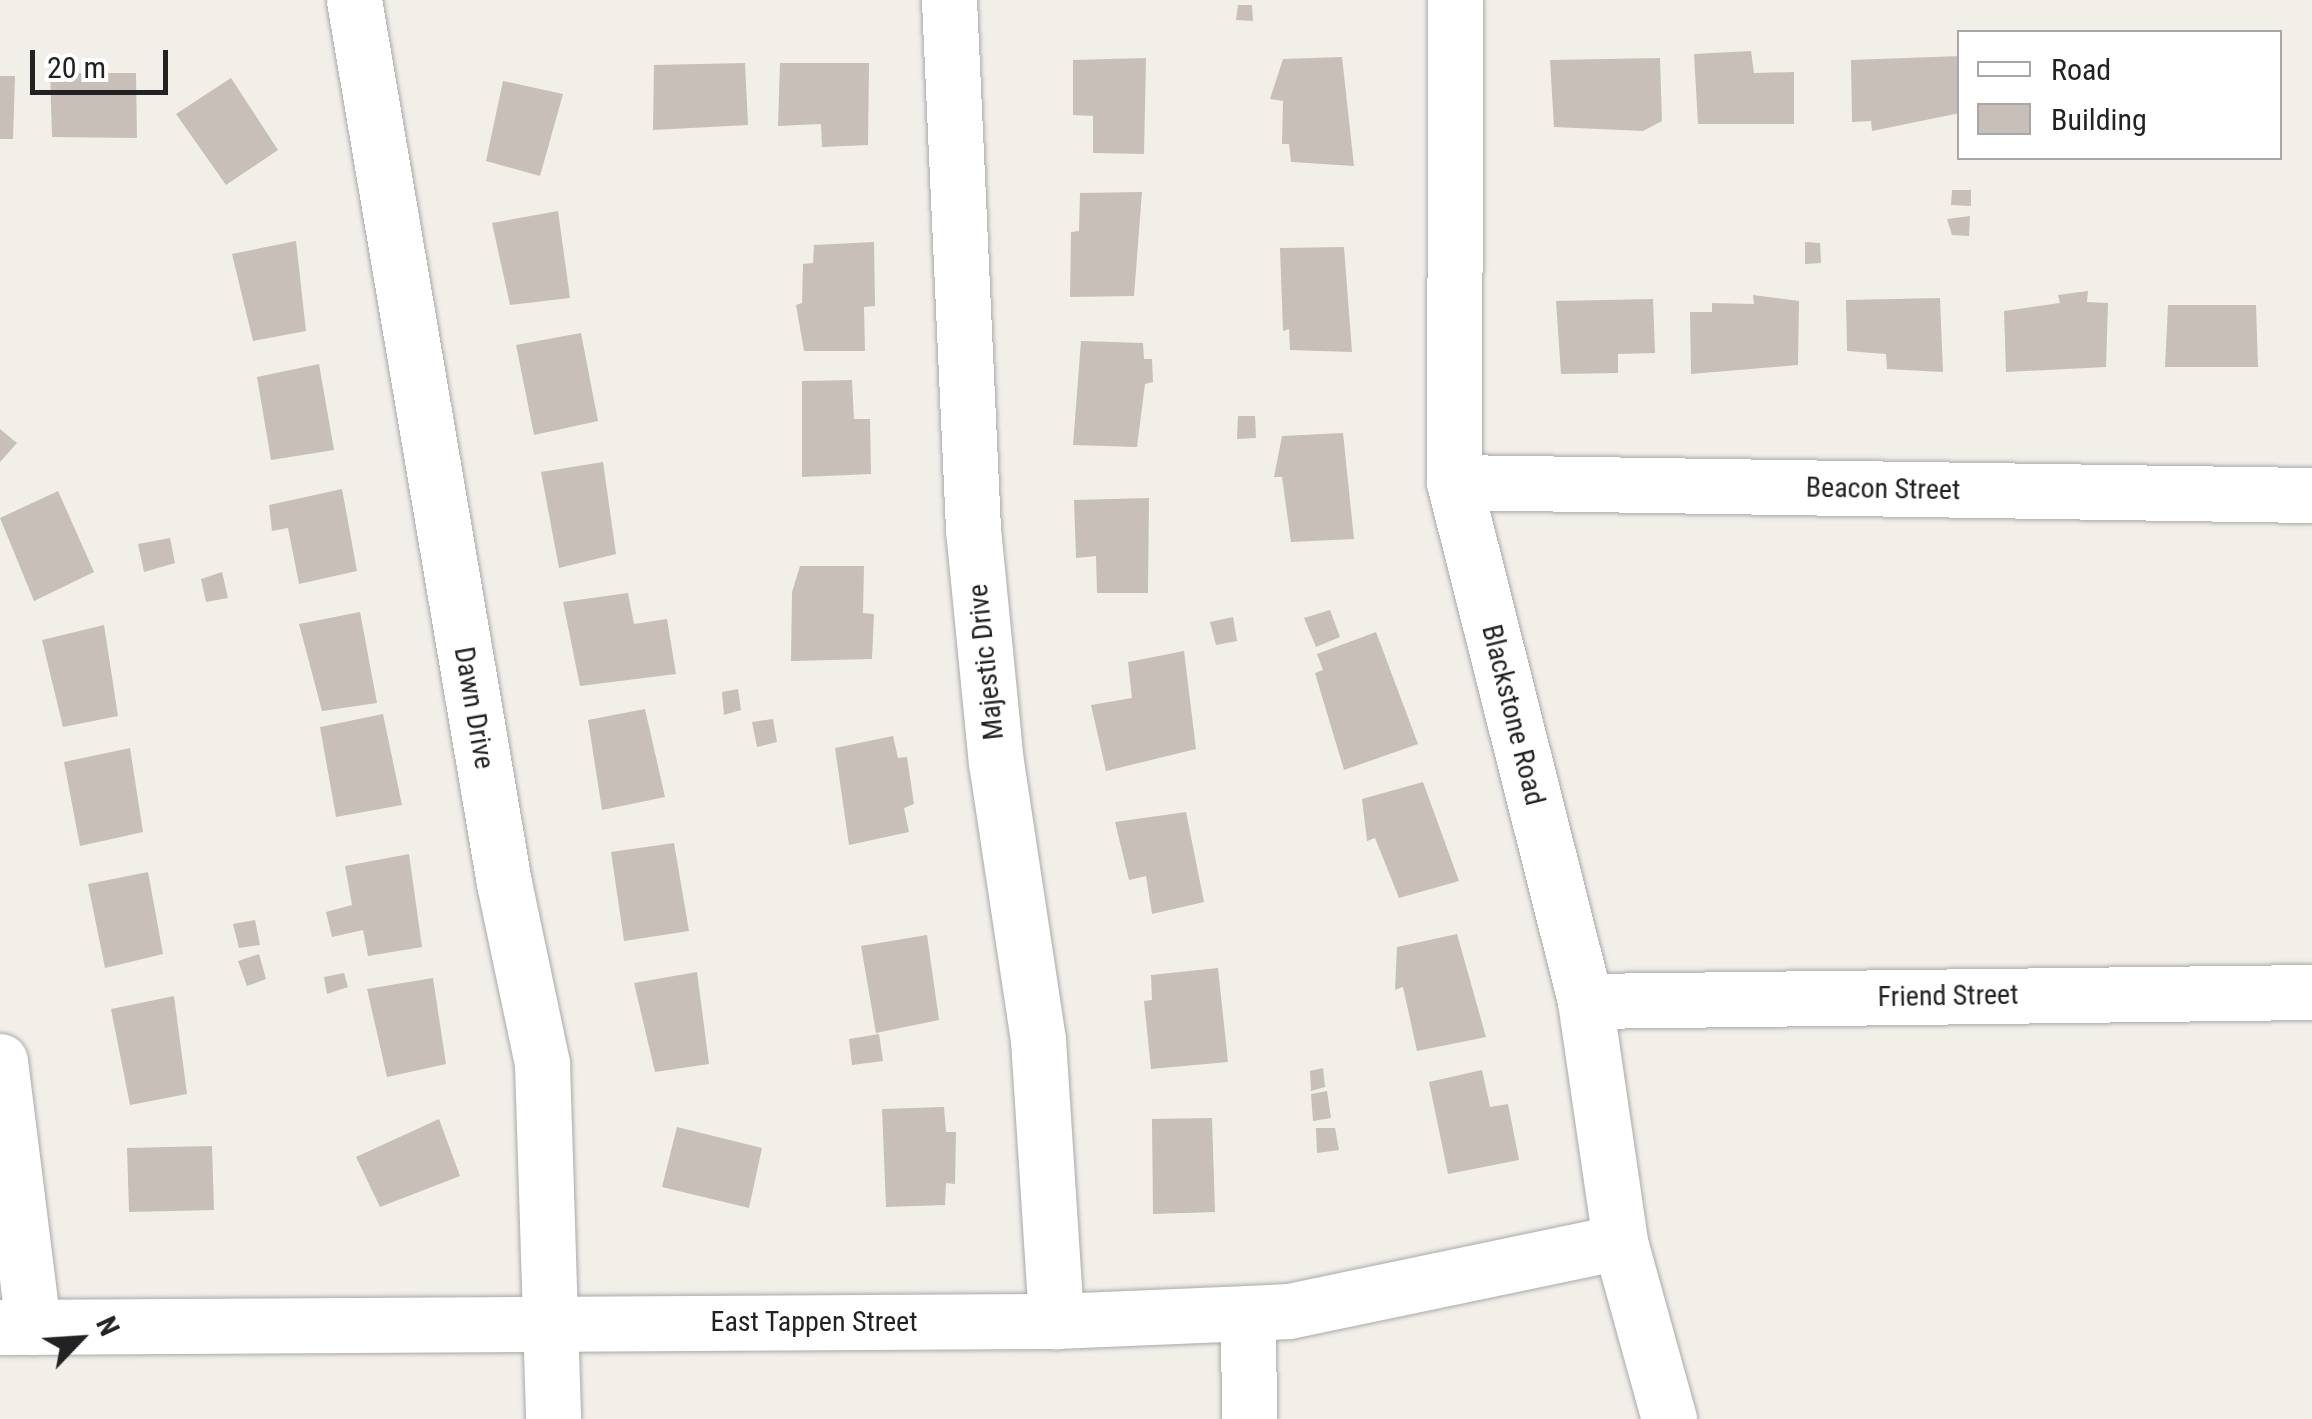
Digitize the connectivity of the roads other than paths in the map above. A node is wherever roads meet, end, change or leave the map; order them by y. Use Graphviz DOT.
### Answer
graph roads {
  1 [pos="354,0"];
  2 [pos="949,0"];
  3 [pos="1455,0"];
  4 [pos="1454,482"];
  5 [pos="2312,495"];
  6 [pos="2312,992"];
  7 [pos="1585,1001"];
  8 [pos="0,1062"];
  9 [pos="1620,1242"];
  10 [pos="1248,1313"];
  11 [pos="1056,1321"];
  12 [pos="551,1324"];
  13 [pos="16,1327"];
  14 [pos="553,1419"];
  15 [pos="1249,1419"];
  16 [pos="1668,1419"];
  1 -- 12 [label="street, Dawn Drive"];
  2 -- 11 [label="street, Majestic Drive"];
  3 -- 4 [label="street, Blackstone Road"];
  4 -- 5 [label="street, Beacon Street"];
  4 -- 7 [label="street, Blackstone Road"];
  6 -- 7 [label="street, Friend Street"];
  7 -- 9 [label="street, Blackstone Road"];
  8 -- 13 [label="street"];
  9 -- 10 [label="street, East Tappen Street"];
  9 -- 16 [label="street, Blackstone Road"];
  10 -- 11 [label="street, East Tappen Street"];
  10 -- 15 [label="street"];
  11 -- 12 [label="street, East Tappen Street"];
  12 -- 13 [label="street, East Tappen Street"];
  12 -- 14 [label="street, Dawn Drive"];
}
